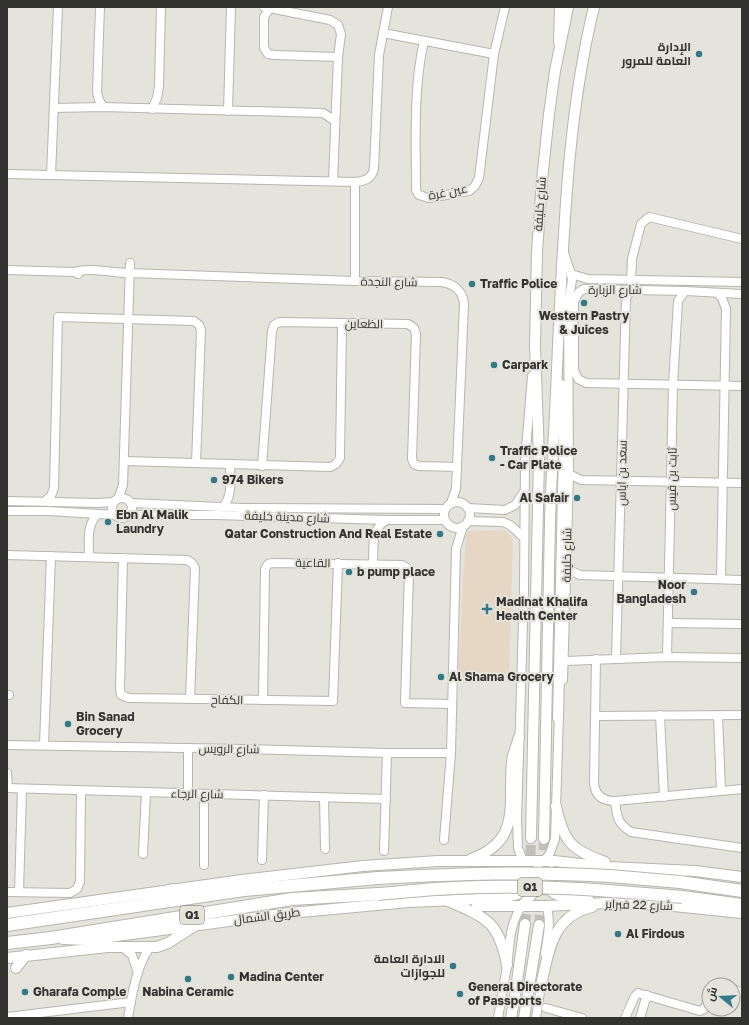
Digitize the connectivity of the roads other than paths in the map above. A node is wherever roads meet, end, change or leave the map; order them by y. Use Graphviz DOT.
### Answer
graph roads {
  1 [pos="58,7"];
  2 [pos="100,7"];
  3 [pos="161,7"];
  4 [pos="231,7"];
  5 [pos="267,7"];
  6 [pos="388,7"];
  7 [pos="505,7"];
  8 [pos="559,7"];
  9 [pos="568,7"];
  10 [pos="594,7"];
  11 [pos="383,33"];
  12 [pos="424,41"];
  13 [pos="494,54"];
  14 [pos="338,57"];
  15 [pos="557,63"];
  16 [pos="336,105"];
  17 [pos="103,107"];
  18 [pos="54,108"];
  19 [pos="152,109"];
  20 [pos="228,111"];
  21 [pos="323,113"];
  22 [pos="335,121"];
  23 [pos="7,174"];
  24 [pos="51,175"];
  25 [pos="333,181"];
  26 [pos="355,182"];
  27 [pos="742,239"];
  28 [pos="563,248"];
  29 [pos="130,263"];
  30 [pos="7,270"];
  31 [pos="129,273"];
  32 [pos="571,274"];
  33 [pos="588,278"];
  34 [pos="631,280"];
  35 [pos="355,281"];
  36 [pos="742,282"];
  37 [pos="571,288"];
  38 [pos="631,289"];
  39 [pos="669,290"];
  40 [pos="685,291"];
  41 [pos="716,293"];
  42 [pos="742,294"];
  43 [pos="678,301"];
  44 [pos="128,320"];
  45 [pos="342,324"];
  46 [pos="535,346"];
  47 [pos="558,364"];
  48 [pos="624,383"];
  49 [pos="673,385"];
  50 [pos="725,386"];
  51 [pos="742,386"];
  52 [pos="124,461"];
  53 [pos="196,463"];
  54 [pos="230,465"];
  55 [pos="262,466"];
  56 [pos="457,467"];
  57 [pos="569,474"];
  58 [pos="581,480"];
  59 [pos="622,480"];
  60 [pos="672,482"];
  61 [pos="723,483"];
  62 [pos="742,483"];
  63 [pos="123,485"];
  64 [pos="54,488"];
  65 [pos="569,488"];
  66 [pos="456,489"];
  67 [pos="524,491"];
  68 [pos="230,493"];
  69 [pos="116,500"];
  70 [pos="7,501"];
  71 [pos="45,501"];
  72 [pos="130,501"];
  73 [pos="63,502"];
  74 [pos="448,506"];
  75 [pos="465,506"];
  76 [pos="223,507"];
  77 [pos="243,508"];
  78 [pos="7,511"];
  79 [pos="80,513"];
  80 [pos="98,514"];
  81 [pos="116,515"];
  82 [pos="128,515"];
  83 [pos="362,520"];
  84 [pos="387,520"];
  85 [pos="445,520"];
  86 [pos="465,524"];
  87 [pos="451,527"];
  88 [pos="89,530"];
  89 [pos="375,533"];
  90 [pos="524,538"];
  91 [pos="456,549"];
  92 [pos="7,555"];
  93 [pos="51,556"];
  94 [pos="89,557"];
  95 [pos="123,558"];
  96 [pos="338,563"];
  97 [pos="373,564"];
  98 [pos="567,569"];
  99 [pos="580,575"];
  100 [pos="618,576"];
  101 [pos="669,578"];
  102 [pos="721,579"];
  103 [pos="742,580"];
  104 [pos="566,584"];
  105 [pos="668,623"];
  106 [pos="742,624"];
  107 [pos="667,657"];
  108 [pos="616,658"];
  109 [pos="742,658"];
  110 [pos="596,659"];
  111 [pos="565,661"];
  112 [pos="190,699"];
  113 [pos="263,700"];
  114 [pos="452,704"];
  115 [pos="660,715"];
  116 [pos="742,715"];
  117 [pos="595,716"];
  118 [pos="718,716"];
  119 [pos="558,718"];
  120 [pos="520,737"];
  121 [pos="7,744"];
  122 [pos="44,745"];
  123 [pos="188,748"];
  124 [pos="387,753"];
  125 [pos="450,753"];
  126 [pos="7,773"];
  127 [pos="7,788"];
  128 [pos="22,788"];
  129 [pos="742,789"];
  130 [pos="81,791"];
  131 [pos="721,791"];
  132 [pos="146,792"];
  133 [pos="188,794"];
  134 [pos="204,794"];
  135 [pos="264,795"];
  136 [pos="664,796"];
  137 [pos="324,797"];
  138 [pos="386,798"];
  139 [pos="615,801"];
  140 [pos="556,806"];
  141 [pos="531,838"];
  142 [pos="544,838"];
  143 [pos="444,840"];
  144 [pos="742,848"];
  145 [pos="325,849"];
  146 [pos="384,851"];
  147 [pos="144,854"];
  148 [pos="262,860"];
  149 [pos="545,860"];
  150 [pos="464,861"];
  151 [pos="523,861"];
  152 [pos="504,862"];
  153 [pos="565,862"];
  154 [pos="204,865"];
  155 [pos="608,867"];
  156 [pos="622,867"];
  157 [pos="742,877"];
  158 [pos="530,879"];
  159 [pos="537,887"];
  160 [pos="172,890"];
  161 [pos="742,891"];
  162 [pos="7,892"];
  163 [pos="19,892"];
  164 [pos="378,894"];
  165 [pos="503,898"];
  166 [pos="445,900"];
  167 [pos="608,903"];
  168 [pos="622,904"];
  169 [pos="560,905"];
  170 [pos="742,905"];
  171 [pos="460,906"];
  172 [pos="522,906"];
  173 [pos="546,906"];
  174 [pos="7,913"];
  175 [pos="742,913"];
  176 [pos="55,918"];
  177 [pos="525,924"];
  178 [pos="7,925"];
  179 [pos="196,925"];
  180 [pos="539,925"];
  181 [pos="51,938"];
  182 [pos="73,940"];
  183 [pos="7,943"];
  184 [pos="108,947"];
  185 [pos="122,947"];
  186 [pos="150,947"];
  187 [pos="26,956"];
  188 [pos="7,958"];
  189 [pos="507,965"];
  190 [pos="16,968"];
  191 [pos="138,973"];
  192 [pos="541,985"];
  193 [pos="647,995"];
  194 [pos="131,1002"];
  195 [pos="546,1008"];
  196 [pos="701,1010"];
  197 [pos="7,1017"];
  198 [pos="128,1018"];
  199 [pos="498,1018"];
  200 [pos="511,1018"];
  201 [pos="524,1018"];
  202 [pos="536,1018"];
  203 [pos="581,1018"];
  204 [pos="625,1018"];
  205 [pos="640,1018"];
  1 -- 18 [label="street"];
  2 -- 17 [label="street"];
  3 -- 19 [label="street"];
  4 -- 20 [label="street"];
  5 -- 14 [label="street"];
  5 -- 14 [label="street"];
  6 -- 11 [label="street"];
  7 -- 13 [label="street, عين غرة"];
  8 -- 15 [label="street, شارع خليفة"];
  9 -- 15 [label="main road, شارع خليفة"];
  10 -- 28 [label="main road, شارع خليفة"];
  11 -- 12 [label="street"];
  11 -- 26 [label="street"];
  12 -- 13 [label="street"];
  12 -- 13 [label="street, عين غرة"];
  14 -- 16 [label="street"];
  15 -- 46 [label="main road, شارع خليفة"];
  16 -- 21 [label="street"];
  16 -- 22 [label="street"];
  17 -- 18 [label="street"];
  17 -- 19 [label="street"];
  18 -- 24 [label="street"];
  19 -- 20 [label="street"];
  20 -- 21 [label="street"];
  21 -- 22 [label="street"];
  22 -- 25 [label="street"];
  23 -- 24 [label="street"];
  24 -- 25 [label="street"];
  25 -- 26 [label="street"];
  26 -- 35 [label="street"];
  27 -- 34 [label="street"];
  28 -- 32 [label="street, شارع خليفة"];
  28 -- 47 [label="main road, شارع خليفة"];
  29 -- 31 [label="street"];
  30 -- 31 [label="street, شارع النجدة"];
  31 -- 35 [label="street, شارع النجدة"];
  31 -- 44 [label="street"];
  32 -- 33 [label="street, شارع الزبارة"];
  32 -- 37 [label="street, شارع خليفة"];
  33 -- 34 [label="street, شارع الزبارة"];
  33 -- 37 [label="street, شارع الزبارة"];
  34 -- 36 [label="street, شارع الزبارة"];
  35 -- 56 [label="street, شارع النجدة"];
  37 -- 57 [label="street, شارع خليفة"];
  38 -- 39 [label="street, شارع الزبارة"];
  38 -- 48 [label="street, سعد بن اياس"];
  38 -- 48 [label="street, شارع الزبارة"];
  39 -- 40 [label="street, شارع الزبارة"];
  39 -- 43 [label="street"];
  40 -- 41 [label="street, شارع الزبارة"];
  40 -- 43 [label="street"];
  41 -- 42 [label="street, شارع الزبارة"];
  41 -- 50 [label="street"];
  43 -- 49 [label="street, ثابت بن قيس"];
  44 -- 52 [label="street"];
  44 -- 53 [label="street"];
  44 -- 64 [label="street"];
  45 -- 55 [label="street, الظعاين"];
  45 -- 55 [label="street"];
  45 -- 56 [label="street, الظعاين"];
  46 -- 67 [label="street, شارع خليفة"];
  46 -- 141 [label="main road, شارع خليفة"];
  47 -- 119 [label="main road"];
  47 -- 142 [label="main road, شارع خليفة"];
  48 -- 49 [label="street"];
  48 -- 59 [label="street, سعد بن اياس"];
  49 -- 50 [label="street"];
  49 -- 60 [label="street, ثابت بن قيس"];
  50 -- 51 [label="street"];
  50 -- 61 [label="street"];
  52 -- 53 [label="street"];
  52 -- 63 [label="street"];
  53 -- 54 [label="street"];
  54 -- 55 [label="street"];
  54 -- 68 [label="street"];
  56 -- 66 [label="street, شارع النجدة"];
  57 -- 58 [label="street"];
  57 -- 65 [label="street, شارع خليفة"];
  58 -- 59 [label="street"];
  58 -- 65 [label="street"];
  59 -- 60 [label="street"];
  59 -- 100 [label="street, سعد بن اياس"];
  60 -- 61 [label="street"];
  60 -- 101 [label="street, ثابت بن قيس"];
  61 -- 62 [label="street"];
  61 -- 102 [label="street"];
  63 -- 69 [label="street"];
  63 -- 72 [label="street"];
  64 -- 71 [label="street"];
  64 -- 73 [label="street"];
  65 -- 98 [label="street, شارع خليفة"];
  66 -- 74 [label="street, شارع النجدة"];
  66 -- 75 [label="street, شارع النجدة"];
  67 -- 75 [label="street"];
  67 -- 90 [label="street, شارع خليفة"];
  68 -- 76 [label="street"];
  68 -- 77 [label="street"];
  69 -- 72 [label="street"];
  69 -- 73 [label="street"];
  69 -- 81 [label="street"];
  70 -- 71 [label="street"];
  71 -- 73 [label="street"];
  72 -- 76 [label="street, شارع مدينة خليفة"];
  72 -- 82 [label="street"];
  74 -- 75 [label="street"];
  74 -- 77 [label="street, شارع مدينة خليفة"];
  74 -- 85 [label="street"];
  75 -- 86 [label="street"];
  76 -- 77 [label="street, شارع مدينة خليفة"];
  78 -- 79 [label="street"];
  79 -- 80 [label="street"];
  79 -- 88 [label="street"];
  80 -- 81 [label="street"];
  80 -- 88 [label="street"];
  81 -- 82 [label="street"];
  82 -- 83 [label="street, شارع مدينة خليفة"];
  83 -- 84 [label="street, شارع مدينة خليفة"];
  83 -- 89 [label="street"];
  84 -- 85 [label="street, شارع مدينة خليفة"];
  84 -- 89 [label="street"];
  85 -- 87 [label="street"];
  86 -- 87 [label="street"];
  86 -- 90 [label="street"];
  86 -- 91 [label="street"];
  87 -- 91 [label="street"];
  88 -- 94 [label="street"];
  89 -- 97 [label="street"];
  90 -- 120 [label="street, شارع خليفة"];
  91 -- 114 [label="street"];
  92 -- 93 [label="street"];
  93 -- 94 [label="street"];
  93 -- 122 [label="street"];
  94 -- 95 [label="street"];
  95 -- 112 [label="street, الكفاح"];
  95 -- 112 [label="street"];
  96 -- 97 [label="street, القاعية"];
  96 -- 113 [label="street, القاعية"];
  96 -- 113 [label="street, الكفاح"];
  97 -- 114 [label="street, القاعية"];
  98 -- 99 [label="street"];
  98 -- 104 [label="street, شارع خليفة"];
  99 -- 100 [label="street"];
  99 -- 104 [label="street"];
  100 -- 101 [label="street"];
  100 -- 108 [label="street, سعد بن اياس"];
  101 -- 102 [label="street"];
  101 -- 105 [label="street, ثابت بن قيس"];
  102 -- 103 [label="street"];
  104 -- 111 [label="street, شارع خليفة"];
  105 -- 106 [label="street"];
  105 -- 107 [label="street, ثابت بن قيس"];
  107 -- 108 [label="street"];
  107 -- 109 [label="street"];
  108 -- 110 [label="street"];
  110 -- 111 [label="street"];
  110 -- 117 [label="street"];
  111 -- 119 [label="street, شارع خليفة"];
  112 -- 113 [label="street, الكفاح"];
  114 -- 125 [label="street"];
  115 -- 117 [label="street"];
  115 -- 118 [label="street"];
  115 -- 136 [label="street"];
  116 -- 118 [label="street"];
  117 -- 139 [label="street"];
  118 -- 131 [label="street"];
  119 -- 140 [label="street, شارع خليفة"];
  120 -- 150 [label="main road"];
  120 -- 151 [label="street, شارع خليفة"];
  121 -- 122 [label="street, شارع الرويس"];
  122 -- 123 [label="street, شارع الرويس"];
  123 -- 124 [label="street, شارع الرويس"];
  123 -- 133 [label="street"];
  124 -- 125 [label="street, شارع الرويس"];
  124 -- 138 [label="street"];
  125 -- 143 [label="street"];
  126 -- 127 [label="street, شارع الرجاء"];
  127 -- 128 [label="street, شارع الرجاء"];
  128 -- 130 [label="street, شارع الرجاء"];
  128 -- 163 [label="street"];
  129 -- 131 [label="street"];
  130 -- 132 [label="street, شارع الرجاء"];
  130 -- 163 [label="street"];
  131 -- 136 [label="street"];
  132 -- 133 [label="street, شارع الرجاء"];
  132 -- 147 [label="street"];
  133 -- 134 [label="street, شارع الرجاء"];
  134 -- 135 [label="street, شارع الرجاء"];
  134 -- 154 [label="street"];
  135 -- 137 [label="street, شارع الرجاء"];
  135 -- 148 [label="street"];
  136 -- 139 [label="street"];
  137 -- 138 [label="street, شارع الرجاء"];
  137 -- 145 [label="street"];
  138 -- 146 [label="street"];
  139 -- 144 [label="street"];
  140 -- 149 [label="street, شارع خليفة"];
  140 -- 156 [label="main road"];
  149 -- 151 [label="main road"];
  149 -- 153 [label="main road"];
  149 -- 158 [label="main road, طريق الشمال"];
  150 -- 152 [label="main road"];
  150 -- 160 [label="main road"];
  151 -- 152 [label="main road"];
  151 -- 158 [label="main road"];
  152 -- 158 [label="main road"];
  152 -- 165 [label="main road"];
  153 -- 155 [label="main road"];
  153 -- 159 [label="main road"];
  155 -- 156 [label="main road"];
  155 -- 167 [label="main road"];
  156 -- 157 [label="main road"];
  158 -- 159 [label="main road"];
  158 -- 165 [label="main road, طريق الشمال"];
  159 -- 169 [label="main road"];
  159 -- 172 [label="main road"];
  159 -- 173 [label="main road"];
  160 -- 174 [label="main road"];
  160 -- 176 [label="highway"];
  161 -- 176 [label="highway, شارع 22 فبراير / Q1, bridge"];
  162 -- 163 [label="street"];
  164 -- 170 [label="highway, شارع 22 فبراير / Q1, bridge"];
  164 -- 181 [label="highway, طريق الشمال / Q1"];
  165 -- 166 [label="main road, طريق الشمال"];
  166 -- 171 [label="main road"];
  166 -- 179 [label="main road, طريق الشمال"];
  167 -- 168 [label="main road, شارع 22 فبراير"];
  167 -- 169 [label="main road, شارع 22 فبراير"];
  168 -- 175 [label="main road, شارع 22 فبراير"];
  168 -- 192 [label="main road"];
  169 -- 173 [label="main road, شارع 22 فبراير"];
  171 -- 172 [label="main road, شارع 22 فبراير"];
  171 -- 189 [label="main road"];
  172 -- 173 [label="main road, شارع 22 فبراير"];
  172 -- 189 [label="street"];
  173 -- 192 [label="street"];
  176 -- 178 [label="highway, Q1"];
  177 -- 200 [label="main road"];
  179 -- 182 [label="main road"];
  179 -- 186 [label="main road, طريق الشمال"];
  180 -- 201 [label="main road"];
  181 -- 182 [label="main road"];
  181 -- 183 [label="highway, طريق الشمال / Q1"];
  182 -- 184 [label="main road"];
  184 -- 185 [label="main road, طريق الشمال"];
  184 -- 187 [label="main road, طريق الشمال"];
  185 -- 186 [label="main road, طريق الشمال"];
  185 -- 191 [label="street"];
  186 -- 191 [label="street"];
  187 -- 188 [label="main road, طريق الشمال"];
  187 -- 190 [label="main road"];
  189 -- 199 [label="street"];
  191 -- 194 [label="street"];
  192 -- 202 [label="street"];
  193 -- 196 [label="street"];
  193 -- 204 [label="street"];
  193 -- 205 [label="street"];
  194 -- 197 [label="street"];
  194 -- 198 [label="street"];
  195 -- 203 [label="street"];
}
